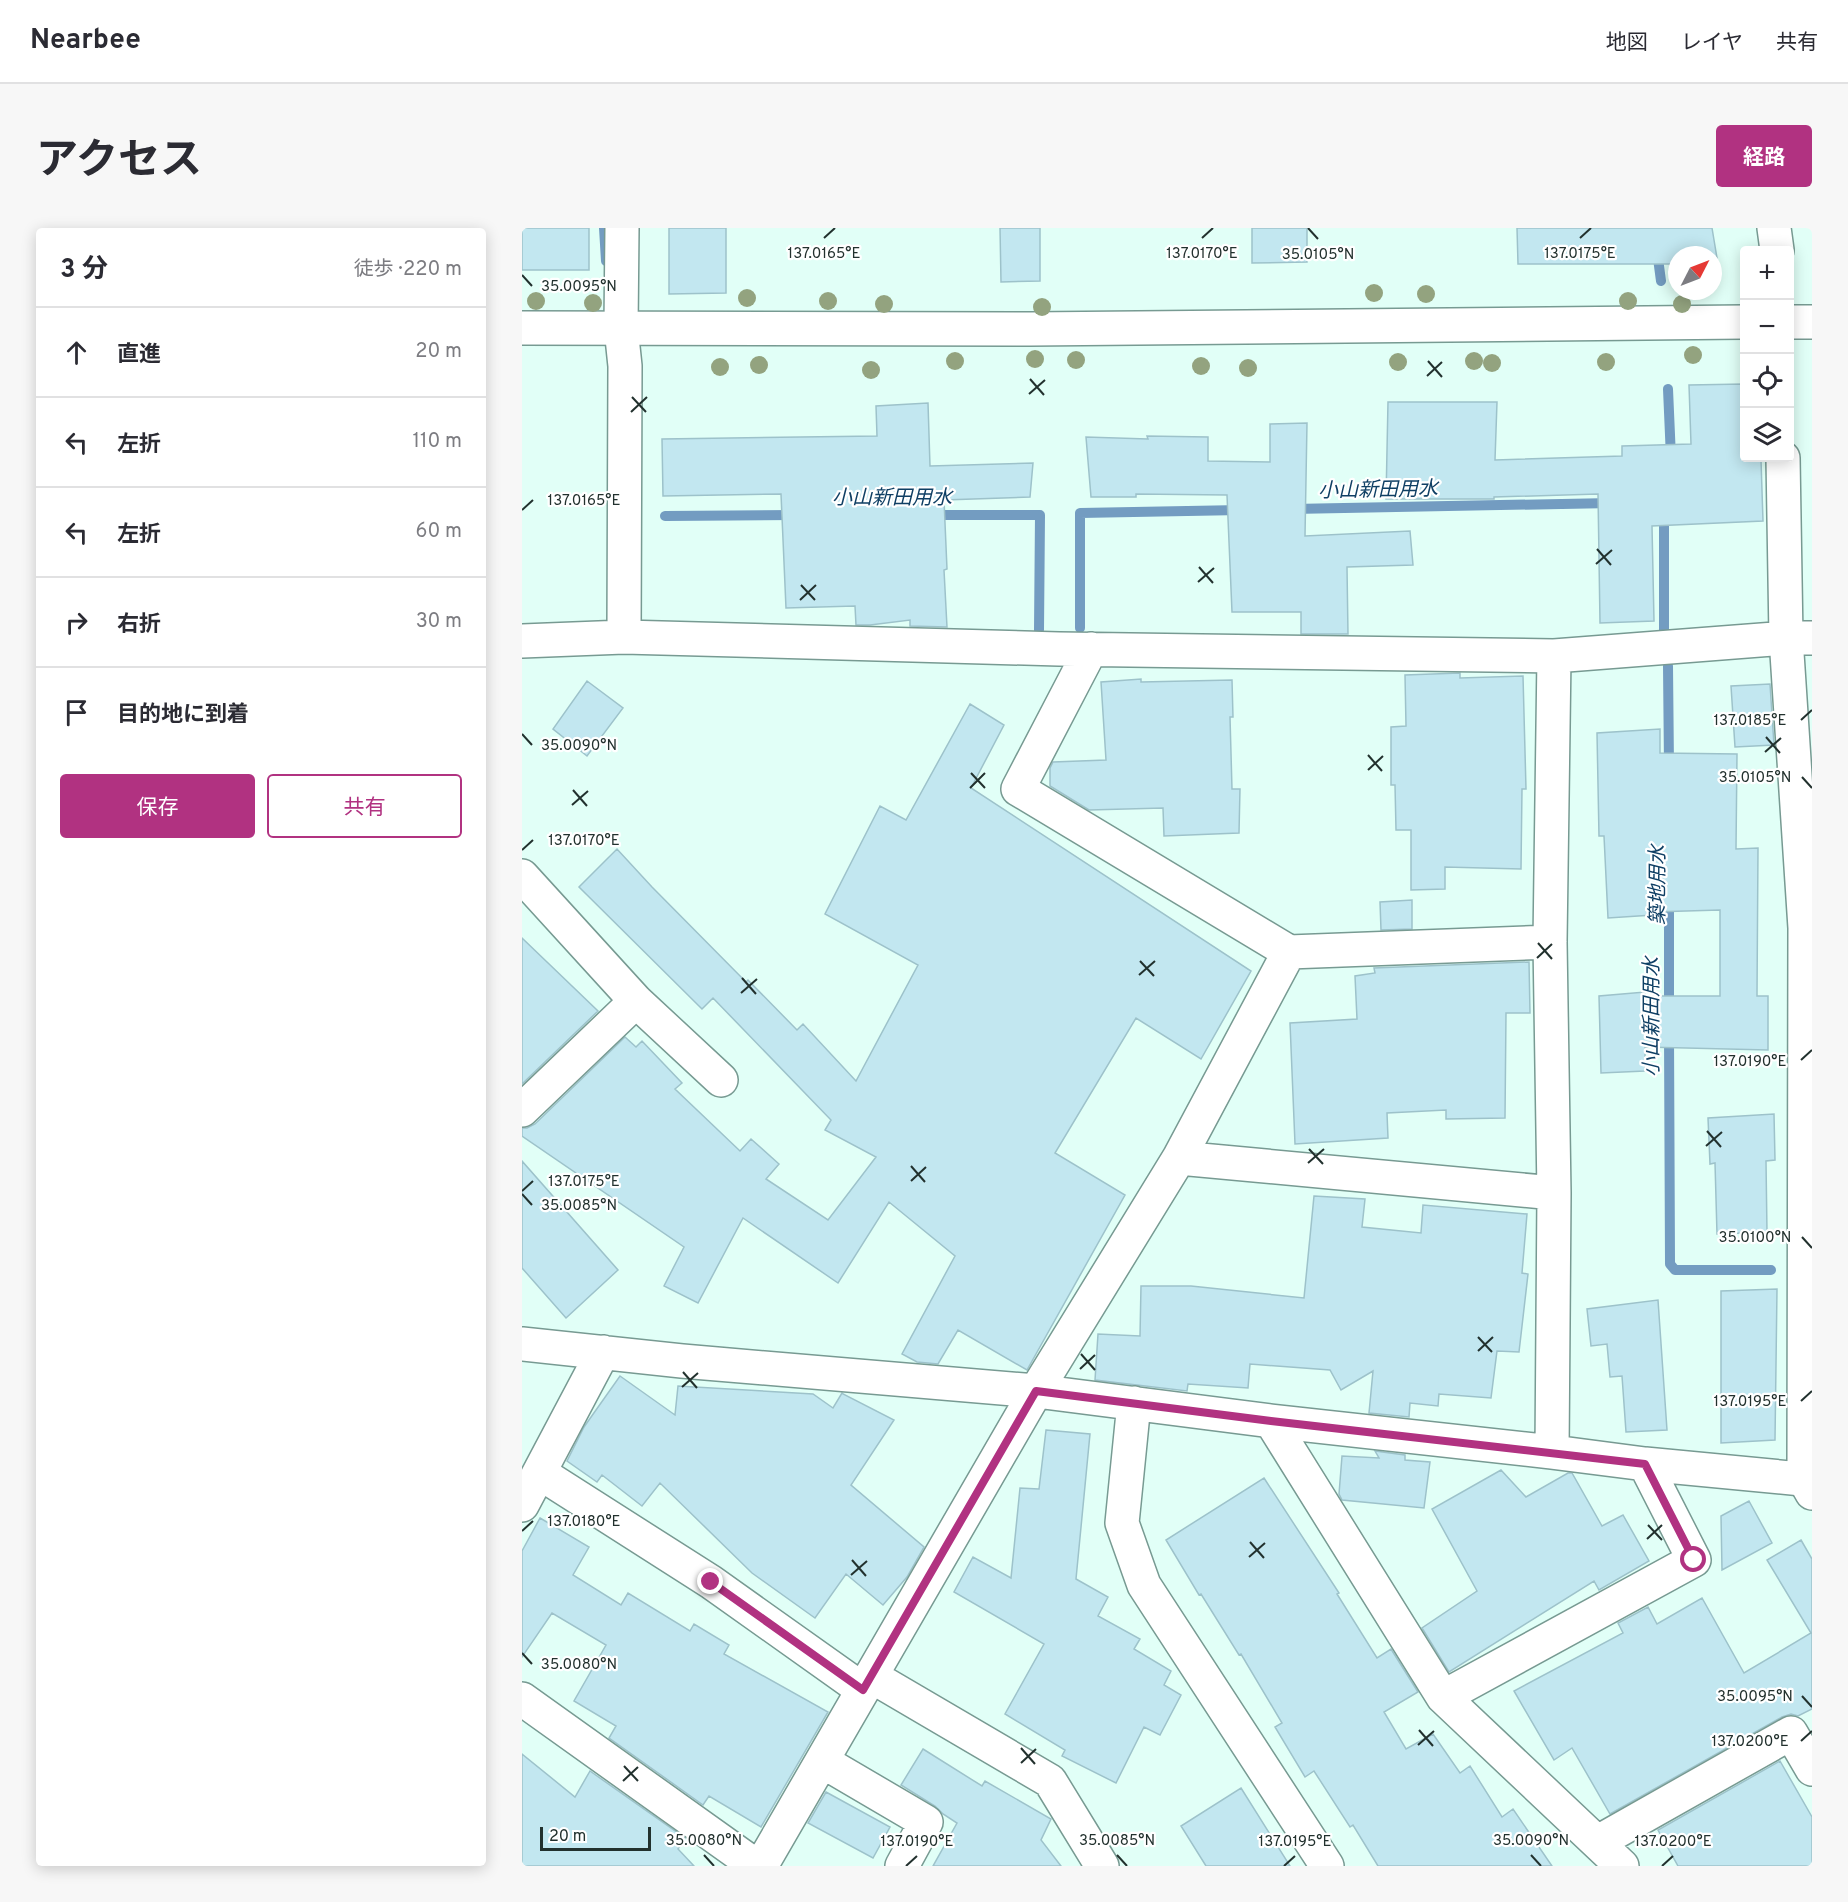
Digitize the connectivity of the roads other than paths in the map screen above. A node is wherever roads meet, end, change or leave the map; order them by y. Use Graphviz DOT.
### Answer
graph roads {
  1 [pos="622,228"];
  2 [pos="1774,228"];
  3 [pos="1776,246"];
  4 [pos="1740,322"];
  5 [pos="1794,322"];
  6 [pos="1812,322"];
  7 [pos="522,328"];
  8 [pos="621,328"];
  9 [pos="1783,462"];
  10 [pos="624,638"];
  11 [pos="1799,638"];
  12 [pos="522,641"];
  13 [pos="1091,649"];
  14 [pos="1554,656"];
  15 [pos="522,876"];
  16 [pos="1808,928"];
  17 [pos="1550,942"];
  18 [pos="1290,952"];
  19 [pos="636,1001"];
  20 [pos="721,1080"];
  21 [pos="522,1110"];
  22 [pos="1179,1158"];
  23 [pos="1554,1193"];
  24 [pos="522,1344"];
  25 [pos="603,1352"];
  26 [pos="1036,1391"];
  27 [pos="1134,1403"];
  28 [pos="1271,1421"];
  29 [pos="1552,1452"];
  30 [pos="1645,1464"];
  31 [pos="540,1473"];
  32 [pos="1810,1484"];
  33 [pos="522,1505"];
  34 [pos="867,1683"];
  35 [pos="1443,1697"];
  36 [pos="522,1699"];
  37 [pos="822,1761"];
  38 [pos="1812,1769"];
  39 [pos="1598,1842"];
  40 [pos="756,1866"];
  41 [pos="761,1866"];
  42 [pos="902,1866"];
  43 [pos="1102,1866"];
  44 [pos="1327,1866"];
  45 [pos="1622,1866"];
  1 -- 8 [label="street"];
  2 -- 3 [label="street"];
  4 -- 8 [label="street"];
  5 -- 6 [label="street"];
  7 -- 8 [label="street"];
  8 -- 10 [label="street"];
  9 -- 11 [label="street"];
  10 -- 12 [label="street"];
  10 -- 13 [label="street"];
  11 -- 14 [label="street"];
  11 -- 16 [label="street"];
  13 -- 14 [label="street"];
  13 -- 18 [label="street"];
  14 -- 17 [label="street"];
  15 -- 19 [label="street"];
  16 -- 32 [label="street"];
  17 -- 18 [label="street"];
  17 -- 23 [label="street"];
  18 -- 22 [label="street"];
  19 -- 20 [label="street"];
  19 -- 21 [label="street"];
  22 -- 23 [label="street"];
  22 -- 26 [label="street"];
  23 -- 29 [label="street"];
  24 -- 25 [label="street"];
  25 -- 26 [label="street"];
  25 -- 31 [label="street"];
  26 -- 27 [label="street"];
  26 -- 34 [label="street"];
  27 -- 28 [label="street"];
  27 -- 44 [label="street"];
  28 -- 29 [label="street"];
  28 -- 35 [label="street"];
  29 -- 30 [label="street"];
  30 -- 32 [label="street"];
  30 -- 35 [label="street"];
  31 -- 33 [label="street"];
  31 -- 34 [label="street"];
  34 -- 37 [label="street"];
  34 -- 43 [label="street"];
  35 -- 39 [label="street"];
  36 -- 40 [label="street"];
  37 -- 41 [label="street"];
  37 -- 42 [label="street"];
  38 -- 39 [label="street"];
  39 -- 45 [label="street"];
}
